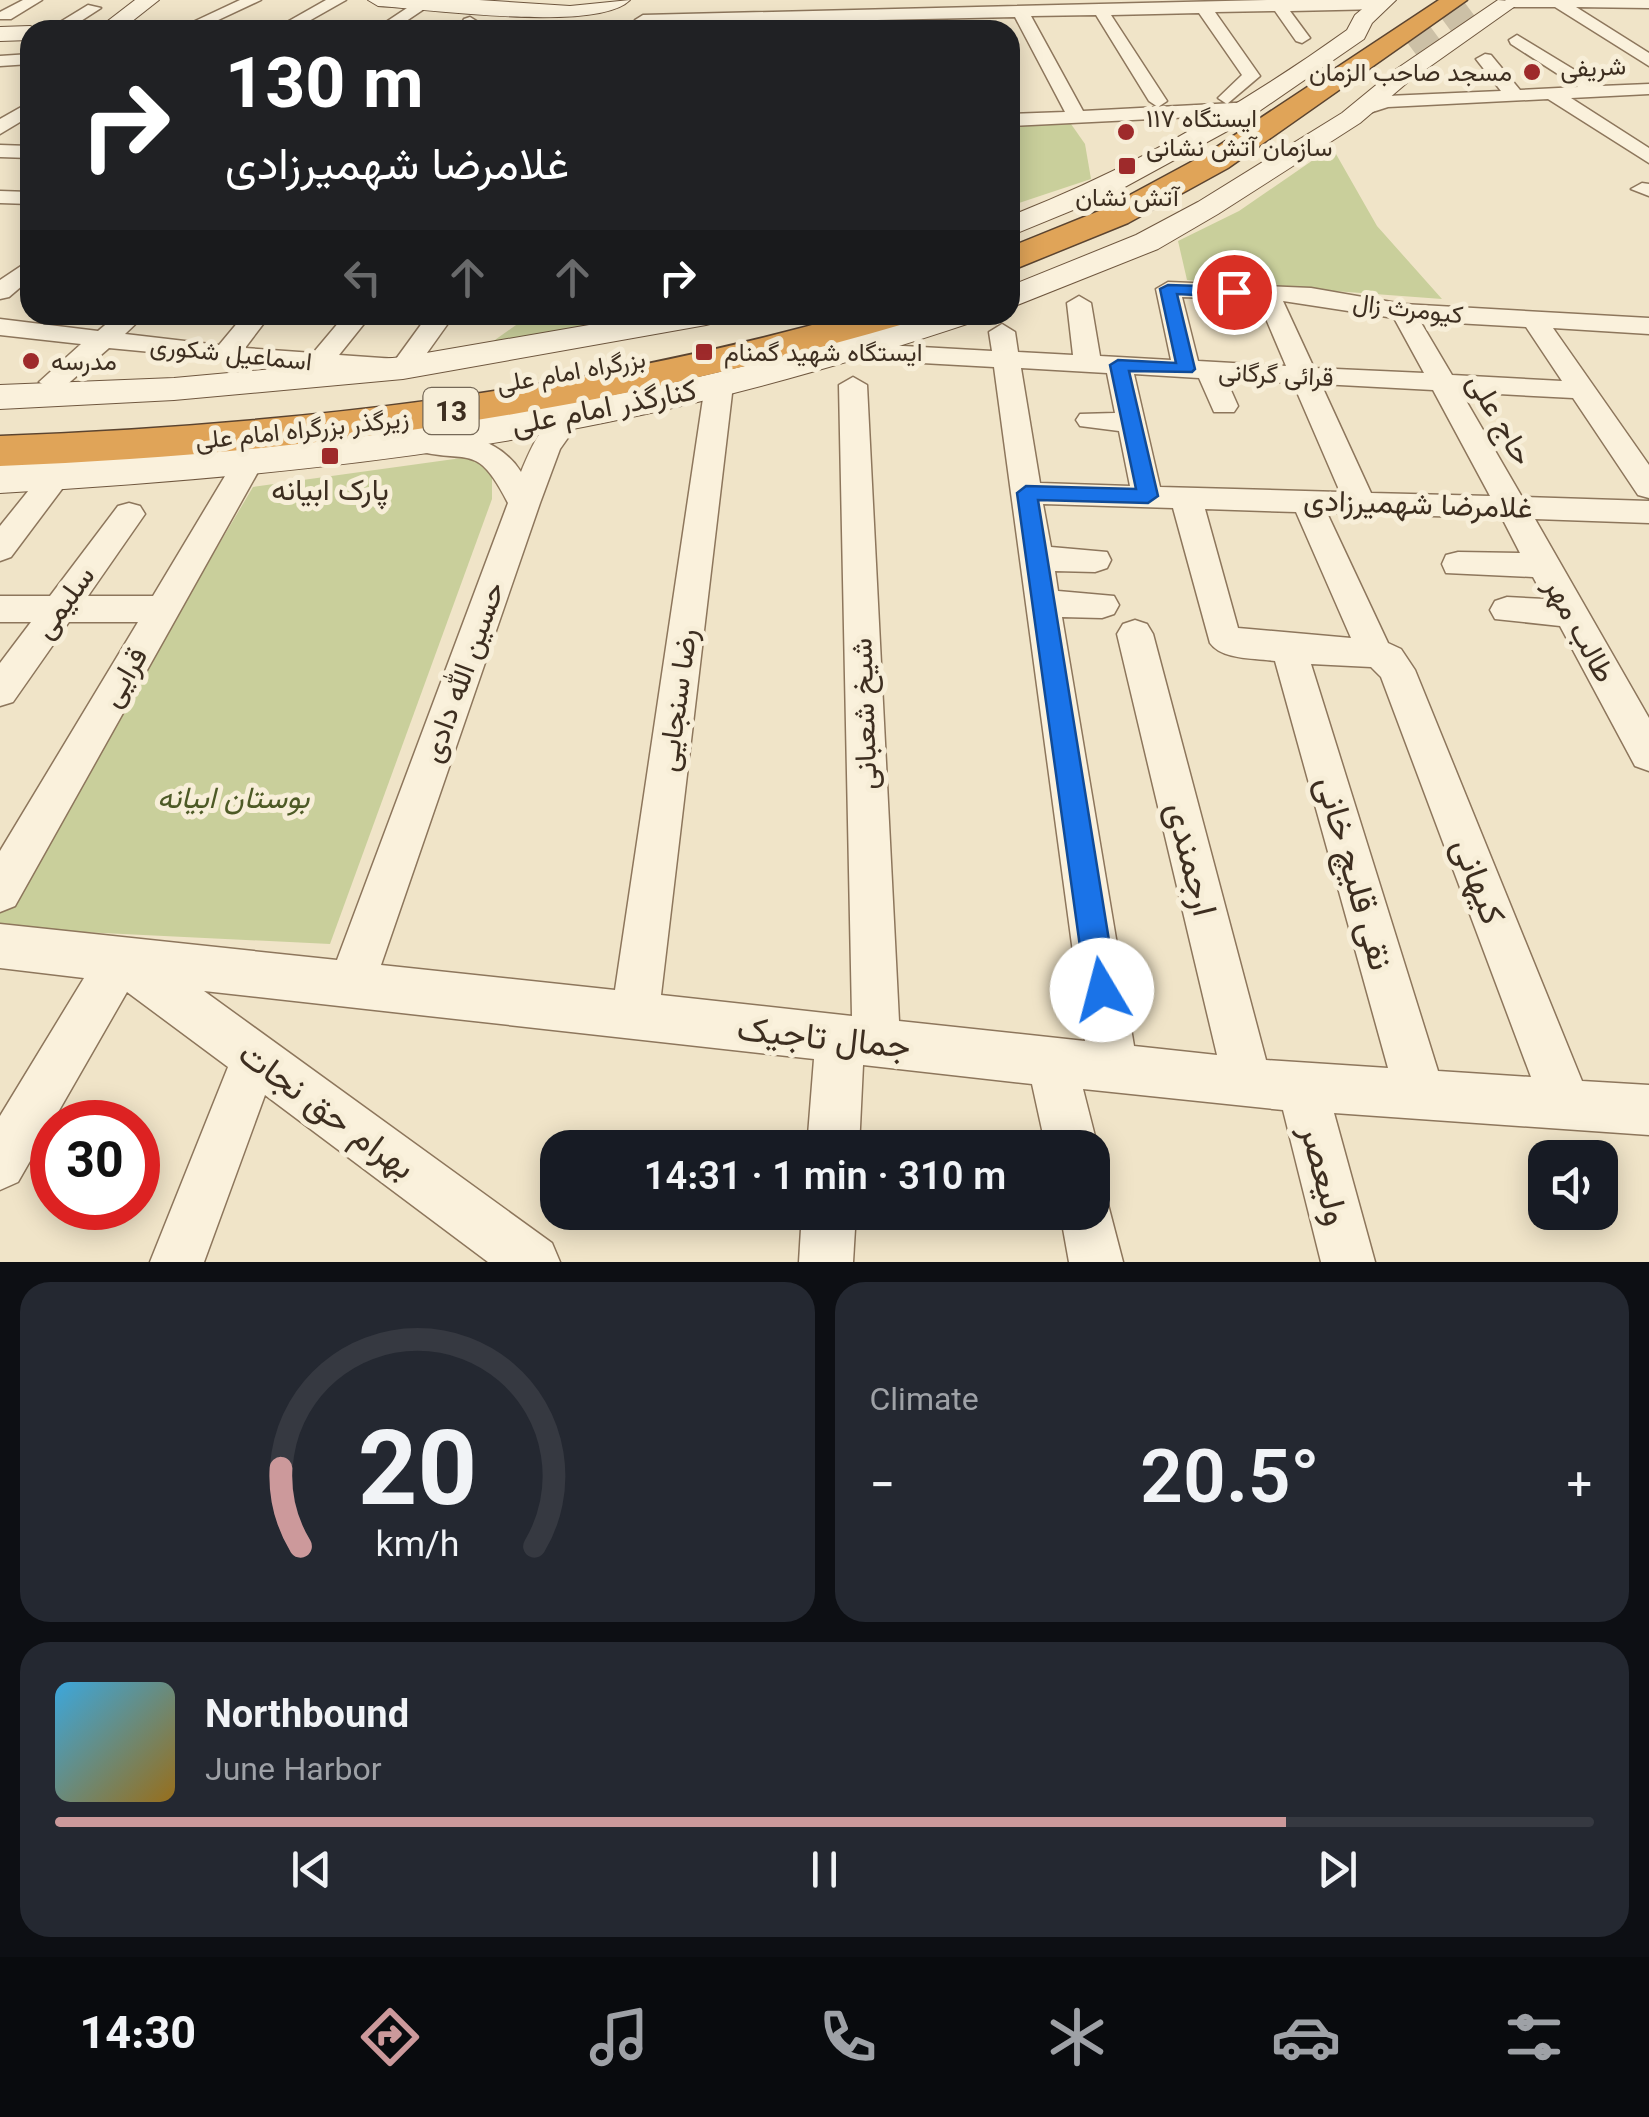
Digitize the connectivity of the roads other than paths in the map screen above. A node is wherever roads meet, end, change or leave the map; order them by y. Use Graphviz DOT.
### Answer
graph roads {
  1 [pos="34,0"];
  2 [pos="149,0"];
  3 [pos="253,0"];
  4 [pos="338,0"];
  5 [pos="378,0"];
  6 [pos="620,0"];
  7 [pos="1408,0"];
  8 [pos="1456,0"];
  9 [pos="1510,1"];
  10 [pos="1618,1"];
  11 [pos="1638,1"];
  12 [pos="1384,2"];
  13 [pos="1557,2"];
  14 [pos="425,3"];
  15 [pos="1649,3"];
  16 [pos="1281,4"];
  17 [pos="1062,5"];
  18 [pos="856,7"];
  19 [pos="1203,7"];
  20 [pos="92,8"];
  21 [pos="1100,9"];
  22 [pos="1020,11"];
  23 [pos="976,12"];
  24 [pos="934,13"];
  25 [pos="556,16"];
  26 [pos="720,16"];
  27 [pos="644,17"];
  28 [pos="72,20"];
  29 [pos="120,20"];
  30 [pos="208,20"];
  31 [pos="300,20"];
  32 [pos="398,20"];
  33 [pos="538,20"];
  34 [pos="596,20"];
  35 [pos="763,20"];
  36 [pos="794,20"];
  37 [pos="884,20"];
  38 [pos="898,20"];
  39 [pos="936,20"];
  40 [pos="979,20"];
  41 [pos="1649,20"];
  42 [pos="2,25"];
  43 [pos="1356,34"];
  44 [pos="1302,38"];
  45 [pos="1553,38"];
  46 [pos="1401,46"];
  47 [pos="1576,56"];
  48 [pos="1546,58"];
  49 [pos="1484,59"];
  50 [pos="1649,61"];
  51 [pos="1610,73"];
  52 [pos="1574,76"];
  53 [pos="1640,90"];
  54 [pos="1598,92"];
  55 [pos="1552,94"];
  56 [pos="1515,96"];
  57 [pos="1158,101"];
  58 [pos="1649,101"];
  59 [pos="1240,103"];
  60 [pos="1360,110"];
  61 [pos="1076,114"];
  62 [pos="1020,119"];
  63 [pos="1196,140"];
  64 [pos="1649,157"];
  65 [pos="1020,223"];
  66 [pos="1020,256"];
  67 [pos="1020,272"];
  68 [pos="20,275"];
  69 [pos="0,292"];
  70 [pos="1266,293"];
  71 [pos="1020,294"];
  72 [pos="1079,303"];
  73 [pos="1403,312"];
  74 [pos="1535,320"];
  75 [pos="23,325"];
  76 [pos="119,325"];
  77 [pos="249,325"];
  78 [pos="350,325"];
  79 [pos="434,325"];
  80 [pos="502,325"];
  81 [pos="653,325"];
  82 [pos="856,325"];
  83 [pos="929,325"];
  84 [pos="1646,330"];
  85 [pos="100,339"];
  86 [pos="1004,345"];
  87 [pos="848,350"];
  88 [pos="226,354"];
  89 [pos="319,362"];
  90 [pos="1088,364"];
  91 [pos="1118,365"];
  92 [pos="403,368"];
  93 [pos="1198,369"];
  94 [pos="1300,375"];
  95 [pos="1441,382"];
  96 [pos="718,385"];
  97 [pos="174,388"];
  98 [pos="460,388"];
  99 [pos="46,390"];
  100 [pos="1582,390"];
  101 [pos="0,400"];
  102 [pos="1224,406"];
  103 [pos="570,415"];
  104 [pos="1090,420"];
  105 [pos="1131,423"];
  106 [pos="0,433"];
  107 [pos="402,442"];
  108 [pos="0,452"];
  109 [pos="248,463"];
  110 [pos="56,477"];
  111 [pos="0,479"];
  112 [pos="1649,488"];
  113 [pos="1148,496"];
  114 [pos="1186,497"];
  115 [pos="1306,500"];
  116 [pos="1360,502"];
  117 [pos="524,503"];
  118 [pos="1028,504"];
  119 [pos="1512,506"];
  120 [pos="1649,512"];
  121 [pos="129,514"];
  122 [pos="1086,518"];
  123 [pos="0,549"];
  124 [pos="1036,558"];
  125 [pos="1094,560"];
  126 [pos="1458,564"];
  127 [pos="1544,565"];
  128 [pos="1043,604"];
  129 [pos="1102,605"];
  130 [pos="164,608"];
  131 [pos="0,609"];
  132 [pos="60,609"];
  133 [pos="1506,610"];
  134 [pos="1572,614"];
  135 [pos="1135,634"];
  136 [pos="1290,649"];
  137 [pos="1382,656"];
  138 [pos="0,691"];
  139 [pos="1649,754"];
  140 [pos="0,890"];
  141 [pos="0,946"];
  142 [pos="121,959"];
  143 [pos="351,984"];
  144 [pos="636,1016"];
  145 [pos="858,1040"];
  146 [pos="1052,1062"];
  147 [pos="1113,1068"];
  148 [pos="245,1084"];
  149 [pos="1248,1084"];
  150 [pos="1302,1089"];
  151 [pos="1421,1096"];
  152 [pos="1567,1106"];
  153 [pos="1649,1110"];
  154 [pos="837,1130"];
  155 [pos="1068,1130"];
  156 [pos="3,1157"];
  157 [pos="828,1230"];
  158 [pos="1090,1230"];
  159 [pos="512,1256"];
  160 [pos="176,1262"];
  161 [pos="826,1262"];
  162 [pos="1096,1262"];
  163 [pos="1348,1262"];
  1 -- 42 [label="street"];
  2 -- 29 [label="main road"];
  3 -- 30 [label="street"];
  4 -- 31 [label="street"];
  5 -- 14 [label="main road"];
  6 -- 25 [label="main road"];
  7 -- 43 [label="main road"];
  8 -- 46 [label="highway"];
  9 -- 13 [label="street"];
  9 -- 60 [label="main road"];
  10 -- 11 [label="street"];
  10 -- 13 [label="street"];
  10 -- 41 [label="street"];
  11 -- 15 [label="street"];
  12 -- 16 [label="street"];
  12 -- 43 [label="main road"];
  13 -- 50 [label="street"];
  14 -- 25 [label="main road"];
  14 -- 32 [label="street"];
  16 -- 19 [label="street"];
  16 -- 43 [label="street"];
  16 -- 44 [label="street"];
  17 -- 21 [label="street"];
  17 -- 22 [label="street"];
  18 -- 36 [label="street"];
  18 -- 37 [label="street"];
  19 -- 21 [label="street"];
  19 -- 59 [label="street"];
  20 -- 28 [label="street"];
  21 -- 57 [label="street"];
  22 -- 23 [label="street"];
  22 -- 61 [label="street"];
  23 -- 24 [label="street"];
  23 -- 40 [label="street"];
  24 -- 38 [label="street"];
  24 -- 39 [label="street"];
  25 -- 33 [label="main road"];
  25 -- 34 [label="main road"];
  26 -- 27 [label="street"];
  26 -- 35 [label="street"];
  43 -- 59 [label="main road"];
  45 -- 48 [label="street"];
  46 -- 66 [label="highway"];
  46 -- 67 [label="highway"];
  47 -- 48 [label="street"];
  48 -- 52 [label="street"];
  49 -- 56 [label="street"];
  51 -- 52 [label="street"];
  52 -- 54 [label="street"];
  53 -- 54 [label="street, شریفی"];
  53 -- 58 [label="street"];
  54 -- 55 [label="street, شریفی"];
  55 -- 56 [label="street, شریفی"];
  55 -- 64 [label="street"];
  56 -- 60 [label="street, شریفی"];
  59 -- 61 [label="street"];
  59 -- 63 [label="main road"];
  60 -- 71 [label="main road"];
  61 -- 62 [label="street"];
  61 -- 63 [label="street"];
  63 -- 65 [label="main road"];
  68 -- 69 [label="street"];
  70 -- 73 [label="street, کیومرث زال"];
  70 -- 93 [label="street, کیومرث زال"];
  70 -- 94 [label="street"];
  72 -- 90 [label="street"];
  73 -- 74 [label="street, کیومرث زال"];
  73 -- 95 [label="street, حاج علی"];
  74 -- 84 [label="street, کیومرث زال"];
  74 -- 100 [label="street"];
  75 -- 85 [label="street, اسماعیل شکوری"];
  76 -- 85 [label="street"];
  77 -- 88 [label="street"];
  78 -- 89 [label="street"];
  79 -- 92 [label="street"];
  80 -- 92 [label="main road"];
  81 -- 92 [label="main road"];
  82 -- 108 [label="highway, زیرگذر بزرگراه امام علی / 13"];
  83 -- 87 [label="main road, کنارگذر امام علی"];
  85 -- 88 [label="street, اسماعیل شکوری"];
  85 -- 99 [label="street"];
  86 -- 87 [label="street, قرائی گرگانی"];
  86 -- 90 [label="street, قرائی گرگانی"];
  86 -- 118 [label="street"];
  87 -- 96 [label="main road, کنارگذر امام علی"];
  87 -- 98 [label="highway, بزرگراه امام علی / 13"];
  87 -- 145 [label="street, شیخ شعبانی"];
  88 -- 89 [label="street, اسماعیل شکوری"];
  89 -- 92 [label="street, اسماعیل شکوری"];
  90 -- 91 [label="street, قرائی گرگانی"];
  91 -- 93 [label="street, قرائی گرگانی"];
  91 -- 105 [label="street"];
  92 -- 97 [label="main road"];
  93 -- 94 [label="street, قرائی گرگانی"];
  93 -- 102 [label="street"];
  94 -- 95 [label="street, قرائی گرگانی"];
  94 -- 116 [label="street"];
  95 -- 100 [label="street, قرائی گرگانی"];
  95 -- 119 [label="street, حاج علی"];
  96 -- 103 [label="main road, کنارگذر امام علی"];
  96 -- 144 [label="street, رضا سنجایی"];
  97 -- 98 [label="main road"];
  97 -- 99 [label="main road"];
  98 -- 106 [label="highway, بزرگراه امام علی / 13"];
  99 -- 101 [label="main road"];
  100 -- 112 [label="street"];
  103 -- 107 [label="main road, کنارگذر امام علی"];
  103 -- 117 [label="street, حسین الله دادی"];
  104 -- 105 [label="street"];
  105 -- 113 [label="street"];
  107 -- 109 [label="main road, کنارگذر امام علی"];
  107 -- 117 [label="street"];
  109 -- 110 [label="main road, کنارگذر امام علی"];
  109 -- 130 [label="street, قرایی"];
  110 -- 111 [label="main road, کنارگذر امام علی"];
  110 -- 123 [label="street"];
  113 -- 114 [label="street, غلامرضا شهمیرزادی"];
  113 -- 118 [label="street, غلامرضا شهمیرزادی"];
  114 -- 115 [label="street, غلامرضا شهمیرزادی"];
  114 -- 136 [label="street"];
  115 -- 116 [label="street, غلامرضا شهمیرزادی"];
  115 -- 137 [label="street, کیهانی"];
  116 -- 119 [label="street, غلامرضا شهمیرزادی"];
  117 -- 143 [label="street, حسین الله دادی"];
  118 -- 122 [label="street"];
  118 -- 124 [label="street"];
  119 -- 120 [label="street, غلامرضا شهمیرزادی"];
  119 -- 127 [label="street, طالب مهر"];
  121 -- 132 [label="street, سلیمی"];
  124 -- 125 [label="street"];
  124 -- 128 [label="street"];
  126 -- 127 [label="street"];
  127 -- 134 [label="street, طالب مهر"];
  128 -- 129 [label="street"];
  128 -- 147 [label="street"];
  130 -- 132 [label="street"];
  130 -- 140 [label="street, قرایی"];
  131 -- 132 [label="street"];
  132 -- 138 [label="street, سلیمی"];
  133 -- 134 [label="street"];
  134 -- 139 [label="street, طالب مهر"];
  135 -- 149 [label="street, ارجمندی"];
  136 -- 137 [label="street"];
  136 -- 151 [label="street, نقی قلیچ خانی"];
  137 -- 152 [label="street, کیهانی"];
  141 -- 142 [label="street, جمال تاجیک"];
  142 -- 143 [label="street, جمال تاجیک"];
  142 -- 156 [label="street"];
  142 -- 159 [label="street, بهرام حق نجات"];
  143 -- 144 [label="street, جمال تاجیک"];
  144 -- 145 [label="street, جمال تاجیک"];
  145 -- 146 [label="street, جمال تاجیک"];
  145 -- 154 [label="street, شیخ شعبانی"];
  146 -- 147 [label="street, جمال تاجیک"];
  146 -- 155 [label="street"];
  147 -- 149 [label="street, جمال تاجیک"];
  148 -- 160 [label="street"];
  149 -- 150 [label="street, جمال تاجیک"];
  150 -- 151 [label="street, جمال تاجیک"];
  150 -- 163 [label="street, ولیعصر"];
  151 -- 152 [label="street, جمال تاجیک"];
  152 -- 153 [label="street, جمال تاجیک"];
  157 -- 161 [label="street"];
  158 -- 162 [label="street"];
}
